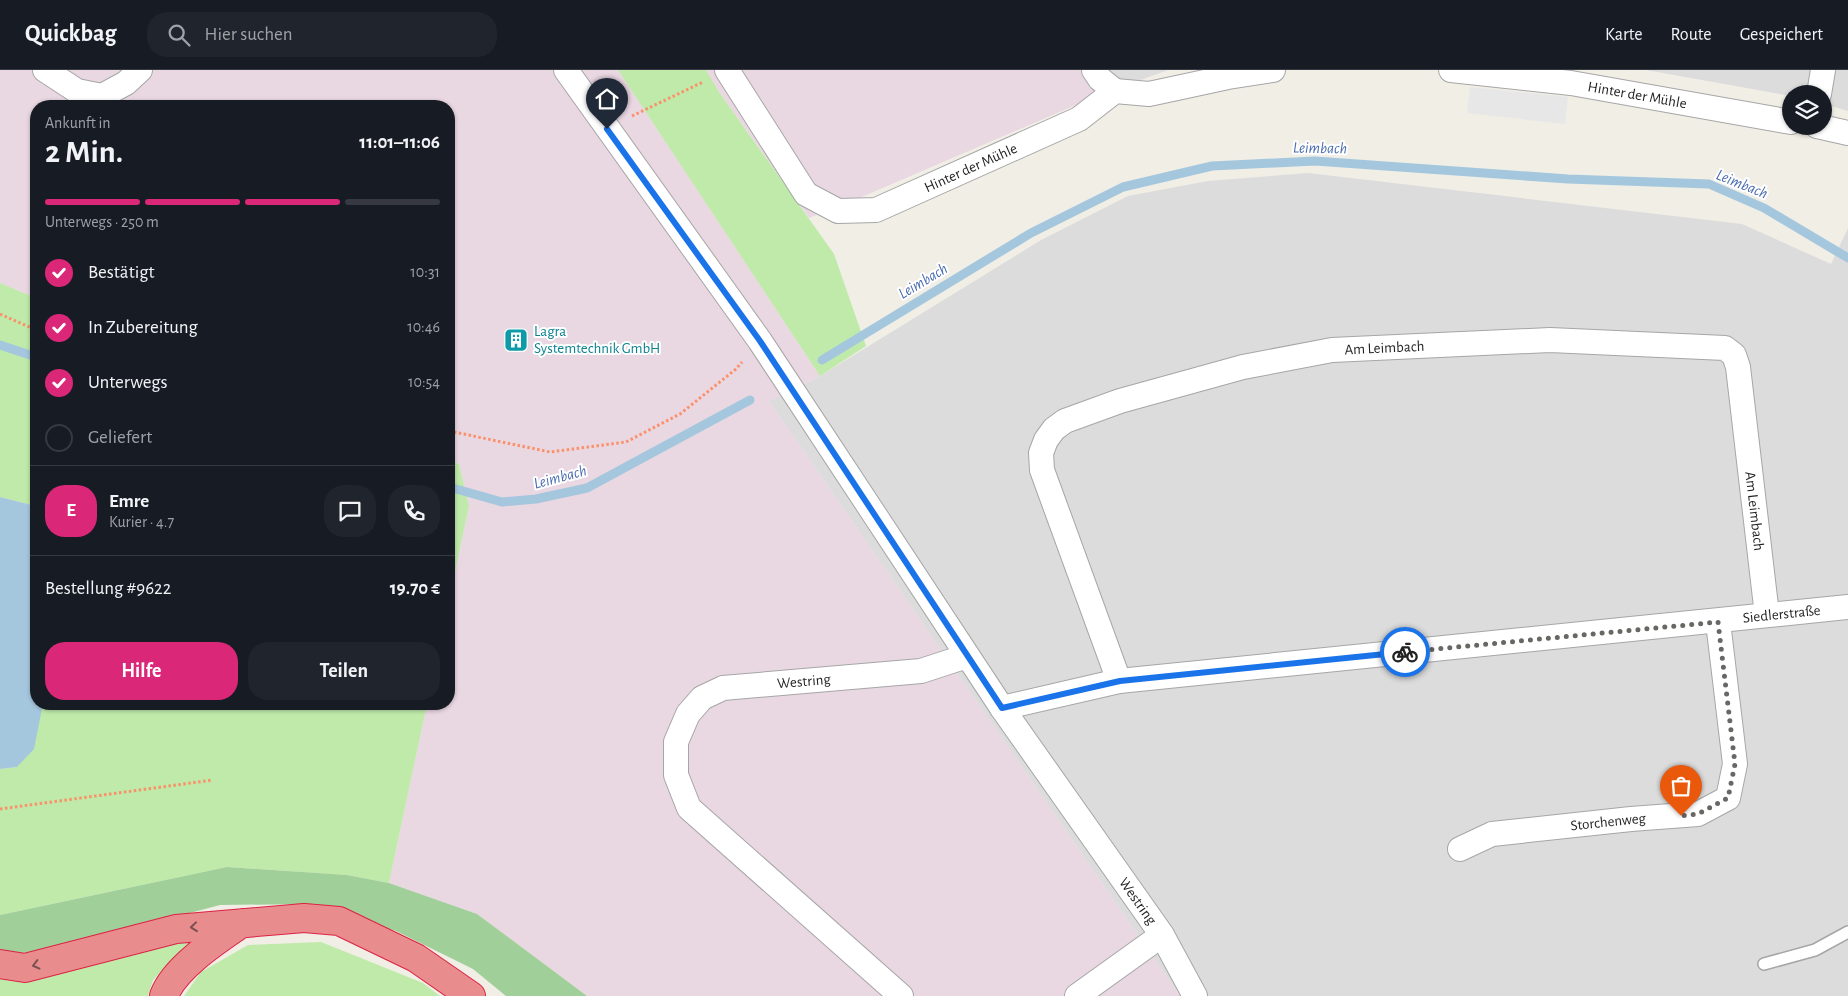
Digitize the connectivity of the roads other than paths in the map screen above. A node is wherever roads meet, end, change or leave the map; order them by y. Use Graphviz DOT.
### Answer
graph roads {
  1 [pos="45,70"];
  2 [pos="140,70"];
  3 [pos="566,70"];
  4 [pos="727,70"];
  5 [pos="1094,70"];
  6 [pos="1274,70"];
  7 [pos="1451,70"];
  8 [pos="1823,70"];
  9 [pos="1820,85"];
  10 [pos="1115,91"];
  11 [pos="1782,120"];
  12 [pos="1832,129"];
  13 [pos="1848,133"];
  14 [pos="1848,607"];
  15 [pos="1767,615"];
  16 [pos="1718,622"];
  17 [pos="966,656"];
  18 [pos="1120,681"];
  19 [pos="1002,708"];
  20 [pos="1460,849"];
  21 [pos="242,922"];
  22 [pos="1848,932"];
  23 [pos="1162,935"];
  24 [pos="0,964"];
  25 [pos="1764,964"];
  26 [pos="164,996"];
  27 [pos="471,996"];
  28 [pos="901,996"];
  29 [pos="1077,996"];
  30 [pos="1195,996"];
  1 -- 2 [label="street"];
  3 -- 17 [label="street"];
  4 -- 10 [label="street, Hinter der Mühle"];
  5 -- 10 [label="street"];
  6 -- 10 [label="street"];
  7 -- 11 [label="street, Hinter der Mühle"];
  8 -- 9 [label="street"];
  12 -- 13 [label="street"];
  14 -- 15 [label="street, Siedlerstraße"];
  15 -- 16 [label="street, Siedlerstraße"];
  15 -- 18 [label="street, Am Leimbach"];
  16 -- 18 [label="street, Siedlerstraße"];
  16 -- 20 [label="street, Storchenweg"];
  17 -- 19 [label="street, Westring"];
  17 -- 28 [label="street, Westring"];
  18 -- 19 [label="street, Siedlerstraße"];
  19 -- 23 [label="street, Westring"];
  21 -- 24 [label="highway, one-way"];
  21 -- 26 [label="highway"];
  21 -- 27 [label="highway"];
  22 -- 25 [label="lane"];
  23 -- 29 [label="street, Westring"];
  23 -- 30 [label="street, Westring"];
}
